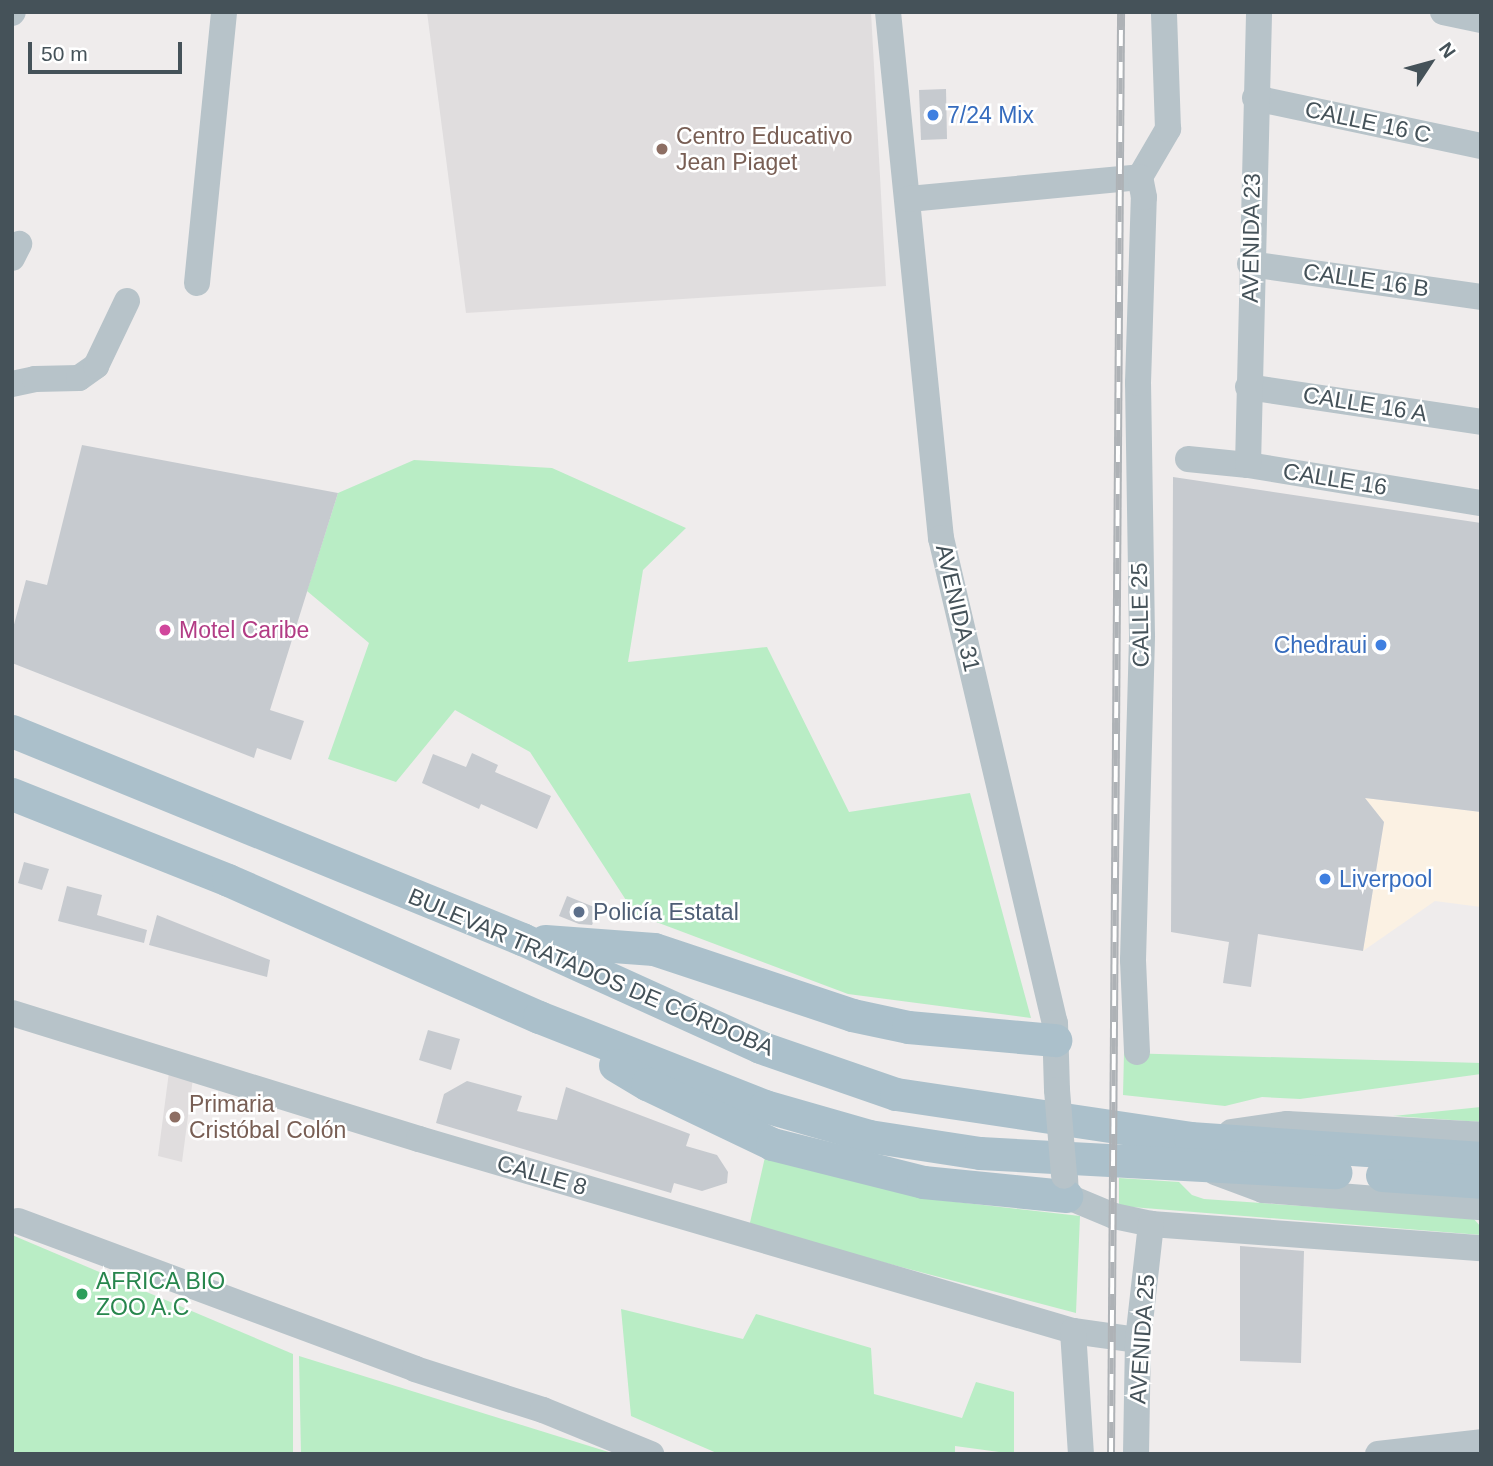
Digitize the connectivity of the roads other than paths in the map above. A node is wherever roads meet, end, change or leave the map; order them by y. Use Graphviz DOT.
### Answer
graph roads {
  1 [pos="224,12"];
  2 [pos="888,12"];
  3 [pos="1164,12"];
  4 [pos="1259,12"];
  5 [pos="1443,12"];
  6 [pos="1481,20"];
  7 [pos="1255,98"];
  8 [pos="1481,146"];
  9 [pos="1140,177"];
  10 [pos="909,199"];
  11 [pos="1250,264"];
  12 [pos="197,283"];
  13 [pos="1481,297"];
  14 [pos="127,301"];
  15 [pos="12,384"];
  16 [pos="1248,387"];
  17 [pos="1481,422"];
  18 [pos="1188,459"];
  19 [pos="1248,464"];
  20 [pos="1481,503"];
  21 [pos="12,731"];
  22 [pos="12,794"];
  23 [pos="522,939"];
  24 [pos="12,1013"];
  25 [pos="539,1017"];
  26 [pos="1055,1040"];
  27 [pos="1137,1052"];
  28 [pos="1481,1135"];
  29 [pos="1190,1150"];
  30 [pos="1481,1158"];
  31 [pos="1481,1182"];
  32 [pos="1065,1186"];
  33 [pos="1481,1208"];
  34 [pos="18,1221"];
  35 [pos="1151,1224"];
  36 [pos="1481,1248"];
  37 [pos="1073,1331"];
  38 [pos="1138,1340"];
  39 [pos="1481,1442"];
  40 [pos="651,1454"];
  41 [pos="1081,1454"];
  42 [pos="1136,1454"];
  43 [pos="1378,1454"];
  1 -- 12 [label="street"];
  2 -- 10 [label="street, AVENIDA 31"];
  3 -- 9 [label="street"];
  4 -- 7 [label="street, AVENIDA 23"];
  5 -- 6 [label="street"];
  7 -- 8 [label="street, CALLE 16 C"];
  7 -- 11 [label="street, AVENIDA 23"];
  9 -- 10 [label="street"];
  9 -- 27 [label="street, CALLE 25"];
  10 -- 26 [label="street, AVENIDA 31"];
  11 -- 13 [label="street, CALLE 16 B"];
  11 -- 16 [label="street, AVENIDA 23"];
  14 -- 15 [label="street"];
  16 -- 17 [label="street, CALLE 16 A"];
  16 -- 19 [label="street, AVENIDA 23"];
  18 -- 19 [label="street, CALLE 16"];
  19 -- 20 [label="street, CALLE 16"];
  21 -- 23 [label="main road, BULEVAR TRATADOS DE CÓRDOBA"];
  22 -- 25 [label="main road, BULEVAR TRATADOS DE CÓRDOBA"];
  23 -- 26 [label="main road"];
  23 -- 29 [label="main road, BULEVAR TRATADOS DE CÓRDOBA"];
  24 -- 37 [label="street, CALLE 8"];
  25 -- 29 [label="main road, BULEVAR TRATADOS DE CÓRDOBA"];
  25 -- 32 [label="main road"];
  26 -- 32 [label="street, AVENIDA 31, bridge"];
  28 -- 29 [label="street, BULEVAR TRATADOS DE CÓRDOBA"];
  29 -- 30 [label="main road, BULEVAR TRATADOS DE CÓRDOBA"];
  29 -- 31 [label="main road, BULEVAR TRATADOS DE CÓRDOBA"];
  29 -- 33 [label="street, BULEVAR TRATADOS DE CÓRDOBA"];
  32 -- 35 [label="street"];
  34 -- 40 [label="street"];
  35 -- 36 [label="street"];
  35 -- 38 [label="street, AVENIDA 25"];
  37 -- 38 [label="street, CALLE 8"];
  37 -- 41 [label="street"];
  38 -- 42 [label="street, AVENIDA 25"];
  39 -- 43 [label="street"];
}
